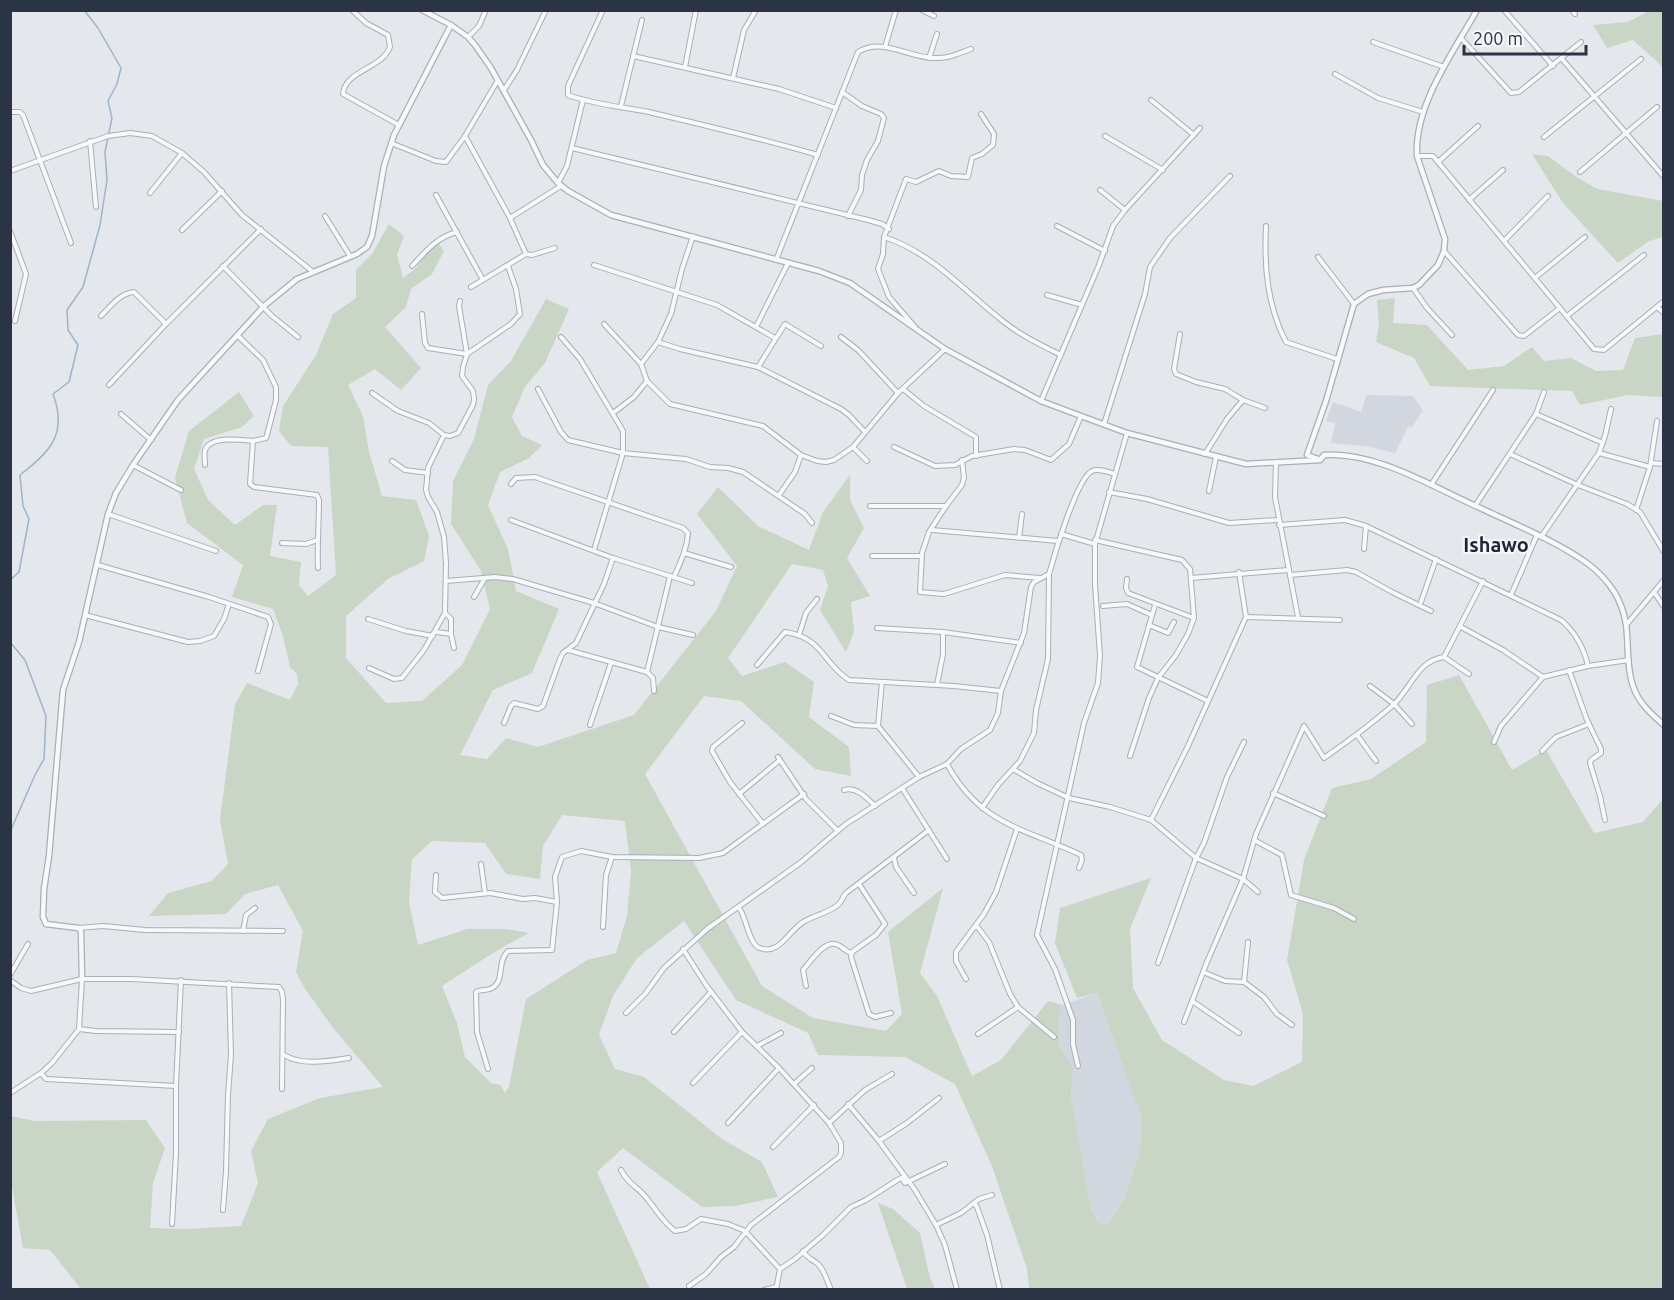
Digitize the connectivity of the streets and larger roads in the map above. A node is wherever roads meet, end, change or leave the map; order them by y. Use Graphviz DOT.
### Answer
graph roads {
  1 [pos="352,10"];
  2 [pos="486,10"];
  3 [pos="546,10"];
  4 [pos="696,10"];
  5 [pos="756,10"];
  6 [pos="896,10"];
  7 [pos="922,10"];
  8 [pos="1477,10"];
  9 [pos="1504,10"];
  10 [pos="425,11"];
  11 [pos="602,12"];
  12 [pos="934,16"];
  13 [pos="642,20"];
  14 [pos="452,25"];
  15 [pos="937,34"];
  16 [pos="468,37"];
  17 [pos="1461,38"];
  18 [pos="1373,42"];
  19 [pos="1581,42"];
  20 [pos="885,47"];
  21 [pos="971,49"];
  22 [pos="633,56"];
  23 [pos="929,58"];
  24 [pos="1641,58"];
  25 [pos="1563,59"];
  26 [pos="1553,66"];
  27 [pos="685,67"];
  28 [pos="1444,67"];
  29 [pos="1335,74"];
  30 [pos="733,78"];
  31 [pos="498,80"];
  32 [pos="504,90"];
  33 [pos="842,92"];
  34 [pos="1594,96"];
  35 [pos="583,100"];
  36 [pos="1151,100"];
  37 [pos="621,106"];
  38 [pos="1657,107"];
  39 [pos="836,108"];
  40 [pos="10,112"];
  41 [pos="1423,112"];
  42 [pos="981,114"];
  43 [pos="399,125"];
  44 [pos="1478,126"];
  45 [pos="1200,128"];
  46 [pos="1626,134"];
  47 [pos="1194,135"];
  48 [pos="465,136"];
  49 [pos="1105,136"];
  50 [pos="1544,137"];
  51 [pos="90,141"];
  52 [pos="391,143"];
  53 [pos="572,148"];
  54 [pos="182,153"];
  55 [pos="818,155"];
  56 [pos="1417,156"];
  57 [pos="40,160"];
  58 [pos="1438,162"];
  59 [pos="1163,170"];
  60 [pos="10,171"];
  61 [pos="1503,171"];
  62 [pos="1580,172"];
  63 [pos="1662,173"];
  64 [pos="1230,176"];
  65 [pos="560,185"];
  66 [pos="1100,190"];
  67 [pos="222,191"];
  68 [pos="150,193"];
  69 [pos="436,195"];
  70 [pos="1548,196"];
  71 [pos="1469,200"];
  72 [pos="798,204"];
  73 [pos="96,207"];
  74 [pos="1125,210"];
  75 [pos="325,216"];
  76 [pos="848,216"];
  77 [pos="510,218"];
  78 [pos="1057,226"];
  79 [pos="1266,226"];
  80 [pos="261,229"];
  81 [pos="889,229"];
  82 [pos="182,230"];
  83 [pos="10,231"];
  84 [pos="457,232"];
  85 [pos="693,236"];
  86 [pos="884,237"];
  87 [pos="1585,237"];
  88 [pos="1503,241"];
  89 [pos="71,243"];
  90 [pos="555,248"];
  91 [pos="1105,251"];
  92 [pos="1444,251"];
  93 [pos="526,254"];
  94 [pos="1644,255"];
  95 [pos="350,256"];
  96 [pos="1318,257"];
  97 [pos="776,260"];
  98 [pos="788,263"];
  99 [pos="594,265"];
  100 [pos="223,266"];
  101 [pos="412,266"];
  102 [pos="508,266"];
  103 [pos="312,271"];
  104 [pos="1535,278"];
  105 [pos="483,280"];
  106 [pos="471,287"];
  107 [pos="1413,288"];
  108 [pos="676,290"];
  109 [pos="1047,295"];
  110 [pos="460,301"];
  111 [pos="1664,302"];
  112 [pos="1354,304"];
  113 [pos="1082,305"];
  114 [pos="264,306"];
  115 [pos="1657,307"];
  116 [pos="1560,308"];
  117 [pos="1664,313"];
  118 [pos="422,314"];
  119 [pos="101,316"];
  120 [pos="1567,316"];
  121 [pos="15,321"];
  122 [pos="166,324"];
  123 [pos="604,324"];
  124 [pos="756,327"];
  125 [pos="237,334"];
  126 [pos="922,334"];
  127 [pos="1180,334"];
  128 [pos="1452,335"];
  129 [pos="298,337"];
  130 [pos="561,337"];
  131 [pos="841,337"];
  132 [pos="775,338"];
  133 [pos="658,342"];
  134 [pos="821,346"];
  135 [pos="945,349"];
  136 [pos="467,354"];
  137 [pos="1060,355"];
  138 [pos="1337,358"];
  139 [pos="641,364"];
  140 [pos="758,366"];
  141 [pos="647,381"];
  142 [pos="109,385"];
  143 [pos="538,389"];
  144 [pos="903,389"];
  145 [pos="1493,390"];
  146 [pos="1544,392"];
  147 [pos="372,393"];
  148 [pos="898,393"];
  149 [pos="1242,400"];
  150 [pos="1041,401"];
  151 [pos="1265,408"];
  152 [pos="1611,409"];
  153 [pos="613,413"];
  154 [pos="121,414"];
  155 [pos="1536,414"];
  156 [pos="1081,416"];
  157 [pos="1657,421"];
  158 [pos="1104,424"];
  159 [pos="865,432"];
  160 [pos="1127,433"];
  161 [pos="444,435"];
  162 [pos="151,440"];
  163 [pos="253,441"];
  164 [pos="1603,443"];
  165 [pos="853,447"];
  166 [pos="894,447"];
  167 [pos="623,453"];
  168 [pos="1599,453"];
  169 [pos="1205,454"];
  170 [pos="1510,454"];
  171 [pos="801,455"];
  172 [pos="976,456"];
  173 [pos="1216,457"];
  174 [pos="962,460"];
  175 [pos="1320,460"];
  176 [pos="392,461"];
  177 [pos="867,461"];
  178 [pos="1276,461"];
  179 [pos="1664,464"];
  180 [pos="133,465"];
  181 [pos="205,465"];
  182 [pos="1650,465"];
  183 [pos="428,473"];
  184 [pos="1115,474"];
  185 [pos="511,484"];
  186 [pos="1431,485"];
  187 [pos="1578,485"];
  188 [pos="181,490"];
  189 [pos="1209,491"];
  190 [pos="1109,492"];
  191 [pos="779,495"];
  192 [pos="608,502"];
  193 [pos="870,506"];
  194 [pos="946,506"];
  195 [pos="1475,506"];
  196 [pos="1636,510"];
  197 [pos="108,514"];
  198 [pos="1022,514"];
  199 [pos="511,520"];
  200 [pos="1279,522"];
  201 [pos="812,523"];
  202 [pos="1366,526"];
  203 [pos="932,530"];
  204 [pos="1061,534"];
  205 [pos="1539,536"];
  206 [pos="1019,538"];
  207 [pos="318,540"];
  208 [pos="1058,541"];
  209 [pos="1095,542"];
  210 [pos="282,543"];
  211 [pos="310,543"];
  212 [pos="317,546"];
  213 [pos="1364,549"];
  214 [pos="594,550"];
  215 [pos="216,551"];
  216 [pos="1664,552"];
  217 [pos="684,553"];
  218 [pos="872,556"];
  219 [pos="921,556"];
  220 [pos="613,558"];
  221 [pos="1436,559"];
  222 [pos="98,566"];
  223 [pos="731,567"];
  224 [pos="318,568"];
  225 [pos="1289,572"];
  226 [pos="1239,573"];
  227 [pos="1048,574"];
  228 [pos="672,576"];
  229 [pos="485,578"];
  230 [pos="1041,578"];
  231 [pos="1191,578"];
  232 [pos="1127,579"];
  233 [pos="446,580"];
  234 [pos="1664,580"];
  235 [pos="1483,581"];
  236 [pos="692,583"];
  237 [pos="1654,592"];
  238 [pos="1511,595"];
  239 [pos="474,597"];
  240 [pos="817,599"];
  241 [pos="1421,602"];
  242 [pos="594,603"];
  243 [pos="229,604"];
  244 [pos="1155,605"];
  245 [pos="1103,606"];
  246 [pos="1664,608"];
  247 [pos="1431,611"];
  248 [pos="445,613"];
  249 [pos="85,615"];
  250 [pos="1152,615"];
  251 [pos="1246,617"];
  252 [pos="1298,617"];
  253 [pos="1194,618"];
  254 [pos="368,619"];
  255 [pos="1340,620"];
  256 [pos="1174,622"];
  257 [pos="1627,624"];
  258 [pos="1149,625"];
  259 [pos="658,627"];
  260 [pos="1461,627"];
  261 [pos="877,628"];
  262 [pos="440,629"];
  263 [pos="943,632"];
  264 [pos="434,634"];
  265 [pos="451,634"];
  266 [pos="693,635"];
  267 [pos="799,635"];
  268 [pos="1021,643"];
  269 [pos="454,648"];
  270 [pos="568,650"];
  271 [pos="1444,657"];
  272 [pos="1629,660"];
  273 [pos="611,663"];
  274 [pos="757,665"];
  275 [pos="1587,666"];
  276 [pos="369,668"];
  277 [pos="1569,670"];
  278 [pos="258,671"];
  279 [pos="647,672"];
  280 [pos="1469,674"];
  281 [pos="1543,677"];
  282 [pos="1158,678"];
  283 [pos="882,682"];
  284 [pos="938,685"];
  285 [pos="1370,686"];
  286 [pos="654,691"];
  287 [pos="1001,691"];
  288 [pos="1208,701"];
  289 [pos="1394,705"];
  290 [pos="831,716"];
  291 [pos="504,723"];
  292 [pos="742,723"];
  293 [pos="1412,724"];
  294 [pos="1589,724"];
  295 [pos="590,725"];
  296 [pos="1664,725"];
  297 [pos="879,726"];
  298 [pos="1357,735"];
  299 [pos="1244,742"];
  300 [pos="1494,742"];
  301 [pos="1542,751"];
  302 [pos="1130,756"];
  303 [pos="1376,761"];
  304 [pos="946,764"];
  305 [pos="1013,769"];
  306 [pos="919,777"];
  307 [pos="902,788"];
  308 [pos="844,790"];
  309 [pos="1273,793"];
  310 [pos="739,794"];
  311 [pos="804,794"];
  312 [pos="1069,798"];
  313 [pos="875,806"];
  314 [pos="982,808"];
  315 [pos="1324,816"];
  316 [pos="1151,820"];
  317 [pos="1605,820"];
  318 [pos="763,824"];
  319 [pos="1017,829"];
  320 [pos="837,830"];
  321 [pos="929,830"];
  322 [pos="1254,840"];
  323 [pos="1057,843"];
  324 [pos="612,857"];
  325 [pos="894,858"];
  326 [pos="1196,858"];
  327 [pos="947,859"];
  328 [pos="481,864"];
  329 [pos="1079,868"];
  330 [pos="436,875"];
  331 [pos="1243,879"];
  332 [pos="860,886"];
  333 [pos="1258,892"];
  334 [pos="485,893"];
  335 [pos="914,893"];
  336 [pos="557,902"];
  337 [pos="255,908"];
  338 [pos="740,908"];
  339 [pos="1354,919"];
  340 [pos="976,925"];
  341 [pos="78,927"];
  342 [pos="603,927"];
  343 [pos="243,931"];
  344 [pos="283,931"];
  345 [pos="1248,942"];
  346 [pos="28,944"];
  347 [pos="683,949"];
  348 [pos="851,953"];
  349 [pos="1158,963"];
  350 [pos="1203,972"];
  351 [pos="10,975"];
  352 [pos="82,979"];
  353 [pos="966,979"];
  354 [pos="10,980"];
  355 [pos="181,980"];
  356 [pos="1244,982"];
  357 [pos="229,983"];
  358 [pos="806,986"];
  359 [pos="711,992"];
  360 [pos="1192,1001"];
  361 [pos="1018,1007"];
  362 [pos="626,1013"];
  363 [pos="891,1013"];
  364 [pos="1184,1022"];
  365 [pos="1292,1025"];
  366 [pos="79,1029"];
  367 [pos="179,1032"];
  368 [pos="674,1032"];
  369 [pos="742,1032"];
  370 [pos="781,1033"];
  371 [pos="1239,1033"];
  372 [pos="978,1034"];
  373 [pos="1054,1037"];
  374 [pos="757,1046"];
  375 [pos="284,1055"];
  376 [pos="349,1058"];
  377 [pos="1078,1066"];
  378 [pos="779,1068"];
  379 [pos="812,1068"];
  380 [pos="488,1069"];
  381 [pos="41,1073"];
  382 [pos="892,1074"];
  383 [pos="693,1083"];
  384 [pos="794,1084"];
  385 [pos="176,1086"];
  386 [pos="282,1089"];
  387 [pos="10,1093"];
  388 [pos="939,1098"];
  389 [pos="848,1104"];
  390 [pos="813,1105"];
  391 [pos="728,1123"];
  392 [pos="829,1123"];
  393 [pos="879,1141"];
  394 [pos="773,1148"];
  395 [pos="945,1164"];
  396 [pos="621,1170"];
  397 [pos="908,1182"];
  398 [pos="992,1195"];
  399 [pos="974,1203"];
  400 [pos="223,1210"];
  401 [pos="172,1224"];
  402 [pos="936,1225"];
  403 [pos="745,1231"];
  404 [pos="802,1253"];
  405 [pos="780,1269"];
  406 [pos="690,1286"];
  407 [pos="776,1288"];
  408 [pos="764,1290"];
  409 [pos="831,1290"];
  410 [pos="957,1290"];
  411 [pos="1000,1290"];
  1 -- 43 [label="street"];
  2 -- 16 [label="street"];
  3 -- 32 [label="street"];
  4 -- 27 [label="street"];
  5 -- 30 [label="street"];
  6 -- 20 [label="street"];
  7 -- 12 [label="street"];
  8 -- 17 [label="street"];
  9 -- 26 [label="street"];
  10 -- 14 [label="street"];
  11 -- 35 [label="street"];
  13 -- 22 [label="street"];
  14 -- 16 [label="street"];
  14 -- 43 [label="street"];
  15 -- 23 [label="street"];
  16 -- 31 [label="street"];
  17 -- 26 [label="street"];
  17 -- 28 [label="street"];
  18 -- 28 [label="street"];
  19 -- 25 [label="street"];
  20 -- 23 [label="street"];
  20 -- 33 [label="street"];
  21 -- 23 [label="street"];
  22 -- 27 [label="street"];
  22 -- 37 [label="street"];
  24 -- 34 [label="street"];
  25 -- 26 [label="street"];
  25 -- 34 [label="street"];
  27 -- 30 [label="street"];
  28 -- 41 [label="street"];
  29 -- 41 [label="street"];
  30 -- 39 [label="street"];
  31 -- 32 [label="street"];
  31 -- 48 [label="street"];
  32 -- 65 [label="street"];
  33 -- 39 [label="street"];
  33 -- 76 [label="street"];
  34 -- 46 [label="street"];
  34 -- 50 [label="street"];
  35 -- 37 [label="street"];
  35 -- 53 [label="street"];
  36 -- 47 [label="street"];
  37 -- 55 [label="street"];
  38 -- 46 [label="street"];
  39 -- 55 [label="street"];
  40 -- 57 [label="street"];
  41 -- 56 [label="street"];
  42 -- 81 [label="street"];
  43 -- 52 [label="street"];
  44 -- 58 [label="street"];
  45 -- 47 [label="street"];
  46 -- 62 [label="street"];
  46 -- 63 [label="street"];
  47 -- 59 [label="street"];
  48 -- 52 [label="street"];
  48 -- 77 [label="street"];
  49 -- 59 [label="street"];
  51 -- 54 [label="street"];
  51 -- 57 [label="street"];
  51 -- 73 [label="street"];
  52 -- 95 [label="street"];
  53 -- 65 [label="street"];
  53 -- 72 [label="street"];
  54 -- 67 [label="street"];
  54 -- 68 [label="street"];
  55 -- 72 [label="street"];
  56 -- 58 [label="street"];
  56 -- 92 [label="street"];
  57 -- 60 [label="street"];
  57 -- 89 [label="street"];
  58 -- 71 [label="street"];
  59 -- 74 [label="street"];
  61 -- 71 [label="street"];
  64 -- 158 [label="street"];
  65 -- 77 [label="street"];
  65 -- 85 [label="street"];
  66 -- 74 [label="street"];
  67 -- 80 [label="street"];
  67 -- 82 [label="street"];
  69 -- 84 [label="street"];
  70 -- 88 [label="street"];
  71 -- 88 [label="street"];
  72 -- 76 [label="street"];
  72 -- 97 [label="street"];
  74 -- 91 [label="street"];
  75 -- 95 [label="street"];
  76 -- 81 [label="street"];
  77 -- 93 [label="street"];
  78 -- 91 [label="street"];
  79 -- 138 [label="street"];
  80 -- 100 [label="street"];
  80 -- 103 [label="street"];
  81 -- 86 [label="street"];
  83 -- 121 [label="street"];
  84 -- 101 [label="street"];
  84 -- 105 [label="street"];
  85 -- 97 [label="street"];
  85 -- 108 [label="street"];
  86 -- 126 [label="street"];
  86 -- 137 [label="street"];
  87 -- 104 [label="street"];
  88 -- 104 [label="street"];
  90 -- 93 [label="street"];
  91 -- 113 [label="street"];
  92 -- 107 [label="street"];
  92 -- 116 [label="street"];
  93 -- 102 [label="street"];
  94 -- 120 [label="street"];
  95 -- 103 [label="street"];
  96 -- 112 [label="street"];
  97 -- 98 [label="street"];
  98 -- 124 [label="street"];
  98 -- 126 [label="street"];
  99 -- 108 [label="street"];
  100 -- 114 [label="street"];
  100 -- 122 [label="street"];
  102 -- 105 [label="street"];
  102 -- 136 [label="street"];
  103 -- 114 [label="street"];
  104 -- 116 [label="street"];
  105 -- 106 [label="street"];
  107 -- 112 [label="street"];
  107 -- 128 [label="street"];
  108 -- 124 [label="street"];
  108 -- 133 [label="street"];
  109 -- 113 [label="street"];
  110 -- 136 [label="street"];
  111 -- 115 [label="street"];
  112 -- 138 [label="street"];
  113 -- 137 [label="street"];
  114 -- 125 [label="street"];
  114 -- 129 [label="street"];
  115 -- 117 [label="street"];
  115 -- 120 [label="street"];
  116 -- 120 [label="street"];
  118 -- 136 [label="street"];
  119 -- 122 [label="street"];
  122 -- 142 [label="street"];
  123 -- 139 [label="street"];
  124 -- 132 [label="street"];
  125 -- 162 [label="street"];
  125 -- 163 [label="street"];
  126 -- 135 [label="street"];
  127 -- 149 [label="street"];
  130 -- 153 [label="street"];
  131 -- 148 [label="street"];
  132 -- 134 [label="street"];
  132 -- 140 [label="street"];
  133 -- 139 [label="street"];
  133 -- 140 [label="street"];
  135 -- 144 [label="street"];
  135 -- 150 [label="street"];
  136 -- 161 [label="street"];
  137 -- 150 [label="street"];
  138 -- 175 [label="street"];
  139 -- 141 [label="street"];
  140 -- 159 [label="street"];
  141 -- 153 [label="street"];
  141 -- 171 [label="street"];
  143 -- 167 [label="street"];
  144 -- 148 [label="street"];
  144 -- 172 [label="street"];
  145 -- 186 [label="street"];
  146 -- 155 [label="street"];
  147 -- 161 [label="street"];
  148 -- 159 [label="street"];
  149 -- 151 [label="street"];
  149 -- 169 [label="street"];
  150 -- 156 [label="street"];
  152 -- 164 [label="street"];
  153 -- 167 [label="street"];
  154 -- 162 [label="street"];
  155 -- 164 [label="street"];
  155 -- 170 [label="street"];
  156 -- 158 [label="street"];
  156 -- 172 [label="street"];
  157 -- 182 [label="street"];
  158 -- 160 [label="street"];
  159 -- 165 [label="street"];
  160 -- 169 [label="street"];
  160 -- 184 [label="street"];
  161 -- 183 [label="street"];
  162 -- 180 [label="street"];
  163 -- 181 [label="street"];
  163 -- 207 [label="street"];
  164 -- 168 [label="street"];
  165 -- 171 [label="street"];
  165 -- 177 [label="street"];
  166 -- 174 [label="street"];
  167 -- 191 [label="street"];
  167 -- 192 [label="street"];
  168 -- 182 [label="street"];
  168 -- 187 [label="street"];
  169 -- 173 [label="street"];
  170 -- 187 [label="street"];
  170 -- 195 [label="street"];
  171 -- 191 [label="street"];
  172 -- 174 [label="street"];
  173 -- 178 [label="street"];
  173 -- 189 [label="street"];
  174 -- 194 [label="street"];
  175 -- 178 [label="street"];
  175 -- 186 [label="street"];
  176 -- 183 [label="street"];
  178 -- 200 [label="street"];
  179 -- 182 [label="street"];
  180 -- 188 [label="street"];
  180 -- 197 [label="street"];
  182 -- 196 [label="street"];
  183 -- 233 [label="street"];
  184 -- 190 [label="street"];
  184 -- 204 [label="street"];
  185 -- 192 [label="street"];
  186 -- 195 [label="street"];
  187 -- 196 [label="street"];
  187 -- 205 [label="street"];
  190 -- 200 [label="street"];
  190 -- 209 [label="street"];
  191 -- 201 [label="street"];
  192 -- 214 [label="street"];
  192 -- 217 [label="street"];
  193 -- 194 [label="street"];
  194 -- 203 [label="street"];
  195 -- 205 [label="street"];
  196 -- 216 [label="street"];
  197 -- 215 [label="street"];
  197 -- 222 [label="street"];
  198 -- 206 [label="street"];
  199 -- 214 [label="street"];
  200 -- 202 [label="street"];
  200 -- 225 [label="street"];
  202 -- 213 [label="street"];
  202 -- 221 [label="street"];
  203 -- 206 [label="street"];
  203 -- 219 [label="street"];
  204 -- 208 [label="street"];
  204 -- 209 [label="street"];
  205 -- 238 [label="street"];
  205 -- 257 [label="street"];
  206 -- 208 [label="street"];
  207 -- 211 [label="street"];
  207 -- 212 [label="street"];
  208 -- 227 [label="street"];
  209 -- 231 [label="street"];
  209 -- 312 [label="street"];
  210 -- 211 [label="street"];
  211 -- 212 [label="street"];
  212 -- 224 [label="street"];
  214 -- 220 [label="street"];
  217 -- 223 [label="street"];
  217 -- 228 [label="street"];
  218 -- 219 [label="street"];
  219 -- 230 [label="street"];
  220 -- 228 [label="street"];
  220 -- 242 [label="street"];
  221 -- 235 [label="street"];
  221 -- 241 [label="street"];
  222 -- 243 [label="street"];
  222 -- 249 [label="street"];
  225 -- 226 [label="street"];
  225 -- 247 [label="street"];
  225 -- 252 [label="street"];
  226 -- 231 [label="street"];
  226 -- 251 [label="street"];
  227 -- 230 [label="street"];
  227 -- 305 [label="street"];
  228 -- 236 [label="street"];
  228 -- 259 [label="street"];
  229 -- 233 [label="street"];
  229 -- 239 [label="street"];
  229 -- 242 [label="street"];
  230 -- 268 [label="street"];
  231 -- 253 [label="street"];
  232 -- 244 [label="street"];
  233 -- 248 [label="street"];
  234 -- 237 [label="street"];
  235 -- 238 [label="street"];
  235 -- 260 [label="street"];
  237 -- 246 [label="street"];
  237 -- 257 [label="street"];
  238 -- 275 [label="street"];
  240 -- 267 [label="street"];
  242 -- 259 [label="street"];
  242 -- 270 [label="street"];
  243 -- 249 [label="street"];
  243 -- 278 [label="street"];
  244 -- 250 [label="street"];
  244 -- 253 [label="street"];
  245 -- 250 [label="street"];
  248 -- 262 [label="street"];
  248 -- 265 [label="street"];
  249 -- 341 [label="street"];
  250 -- 258 [label="street"];
  251 -- 252 [label="street"];
  251 -- 288 [label="street"];
  252 -- 255 [label="street"];
  253 -- 282 [label="street"];
  254 -- 264 [label="street"];
  256 -- 258 [label="street"];
  257 -- 272 [label="street"];
  258 -- 282 [label="street"];
  259 -- 266 [label="street"];
  259 -- 279 [label="street"];
  260 -- 271 [label="street"];
  260 -- 281 [label="street"];
  261 -- 263 [label="street"];
  262 -- 264 [label="street"];
  262 -- 265 [label="street"];
  263 -- 268 [label="street"];
  263 -- 284 [label="street"];
  264 -- 276 [label="street"];
  265 -- 269 [label="street"];
  267 -- 274 [label="street"];
  267 -- 283 [label="street"];
  268 -- 287 [label="street"];
  270 -- 273 [label="street"];
  270 -- 291 [label="street"];
  271 -- 280 [label="street"];
  271 -- 289 [label="street"];
  272 -- 275 [label="street"];
  272 -- 296 [label="street"];
  273 -- 279 [label="street"];
  273 -- 295 [label="street"];
  275 -- 277 [label="street"];
  277 -- 281 [label="street"];
  277 -- 294 [label="street"];
  279 -- 286 [label="street"];
  281 -- 300 [label="street"];
  282 -- 288 [label="street"];
  282 -- 302 [label="street"];
  283 -- 284 [label="street"];
  283 -- 297 [label="street"];
  284 -- 287 [label="street"];
  285 -- 289 [label="street"];
  287 -- 304 [label="street"];
  288 -- 316 [label="street"];
  289 -- 293 [label="street"];
  289 -- 298 [label="street"];
  290 -- 297 [label="street"];
  292 -- 310 [label="street"];
  294 -- 301 [label="street"];
  294 -- 317 [label="street"];
  297 -- 306 [label="street"];
  298 -- 303 [label="street"];
  298 -- 309 [label="street"];
  299 -- 326 [label="street"];
  304 -- 306 [label="street"];
  304 -- 314 [label="street"];
  305 -- 312 [label="street"];
  305 -- 314 [label="street"];
  306 -- 307 [label="street"];
  307 -- 313 [label="street"];
  307 -- 321 [label="street"];
  308 -- 313 [label="street"];
  309 -- 315 [label="street"];
  309 -- 322 [label="street"];
  310 -- 311 [label="street"];
  310 -- 318 [label="street"];
  311 -- 318 [label="street"];
  311 -- 320 [label="street"];
  312 -- 316 [label="street"];
  312 -- 323 [label="street"];
  313 -- 320 [label="street"];
  314 -- 319 [label="street"];
  316 -- 326 [label="street"];
  318 -- 324 [label="street"];
  319 -- 323 [label="street"];
  319 -- 340 [label="street"];
  320 -- 338 [label="street"];
  321 -- 325 [label="street"];
  321 -- 327 [label="street"];
  322 -- 331 [label="street"];
  322 -- 339 [label="street"];
  323 -- 329 [label="street"];
  323 -- 377 [label="street"];
  324 -- 336 [label="street"];
  324 -- 342 [label="street"];
  325 -- 332 [label="street"];
  325 -- 335 [label="street"];
  326 -- 331 [label="street"];
  326 -- 349 [label="street"];
  328 -- 334 [label="street"];
  330 -- 334 [label="street"];
  331 -- 333 [label="street"];
  331 -- 350 [label="street"];
  332 -- 338 [label="street"];
  332 -- 348 [label="street"];
  334 -- 336 [label="street"];
  336 -- 380 [label="street"];
  337 -- 343 [label="street"];
  338 -- 347 [label="street"];
  340 -- 353 [label="street"];
  340 -- 361 [label="street"];
  341 -- 343 [label="street"];
  341 -- 352 [label="street"];
  343 -- 344 [label="street"];
  345 -- 356 [label="street"];
  346 -- 351 [label="street"];
  347 -- 359 [label="street"];
  347 -- 362 [label="street"];
  348 -- 358 [label="street"];
  348 -- 363 [label="street"];
  350 -- 356 [label="street"];
  350 -- 360 [label="street"];
  352 -- 354 [label="street"];
  352 -- 355 [label="street"];
  352 -- 366 [label="street"];
  355 -- 357 [label="street"];
  355 -- 367 [label="street"];
  356 -- 365 [label="street"];
  357 -- 375 [label="street"];
  357 -- 400 [label="street"];
  359 -- 368 [label="street"];
  359 -- 369 [label="street"];
  360 -- 364 [label="street"];
  360 -- 371 [label="street"];
  361 -- 372 [label="street"];
  361 -- 373 [label="street"];
  366 -- 367 [label="street"];
  366 -- 381 [label="street"];
  367 -- 385 [label="street"];
  369 -- 374 [label="street"];
  369 -- 383 [label="street"];
  370 -- 374 [label="street"];
  374 -- 378 [label="street"];
  375 -- 376 [label="street"];
  375 -- 386 [label="street"];
  378 -- 384 [label="street"];
  378 -- 391 [label="street"];
  379 -- 384 [label="street"];
  381 -- 385 [label="street"];
  381 -- 387 [label="street"];
  382 -- 389 [label="street"];
  384 -- 390 [label="street"];
  385 -- 401 [label="street"];
  388 -- 393 [label="street"];
  389 -- 392 [label="street"];
  389 -- 393 [label="street"];
  390 -- 392 [label="street"];
  390 -- 394 [label="street"];
  392 -- 403 [label="street"];
  393 -- 397 [label="street"];
  395 -- 397 [label="street"];
  396 -- 403 [label="street"];
  397 -- 402 [label="street"];
  397 -- 404 [label="street"];
  398 -- 399 [label="street"];
  399 -- 402 [label="street"];
  399 -- 411 [label="street"];
  402 -- 410 [label="street"];
  403 -- 405 [label="street"];
  403 -- 406 [label="street"];
  404 -- 405 [label="street"];
  404 -- 409 [label="street"];
  405 -- 407 [label="street"];
  407 -- 408 [label="street"];
}
